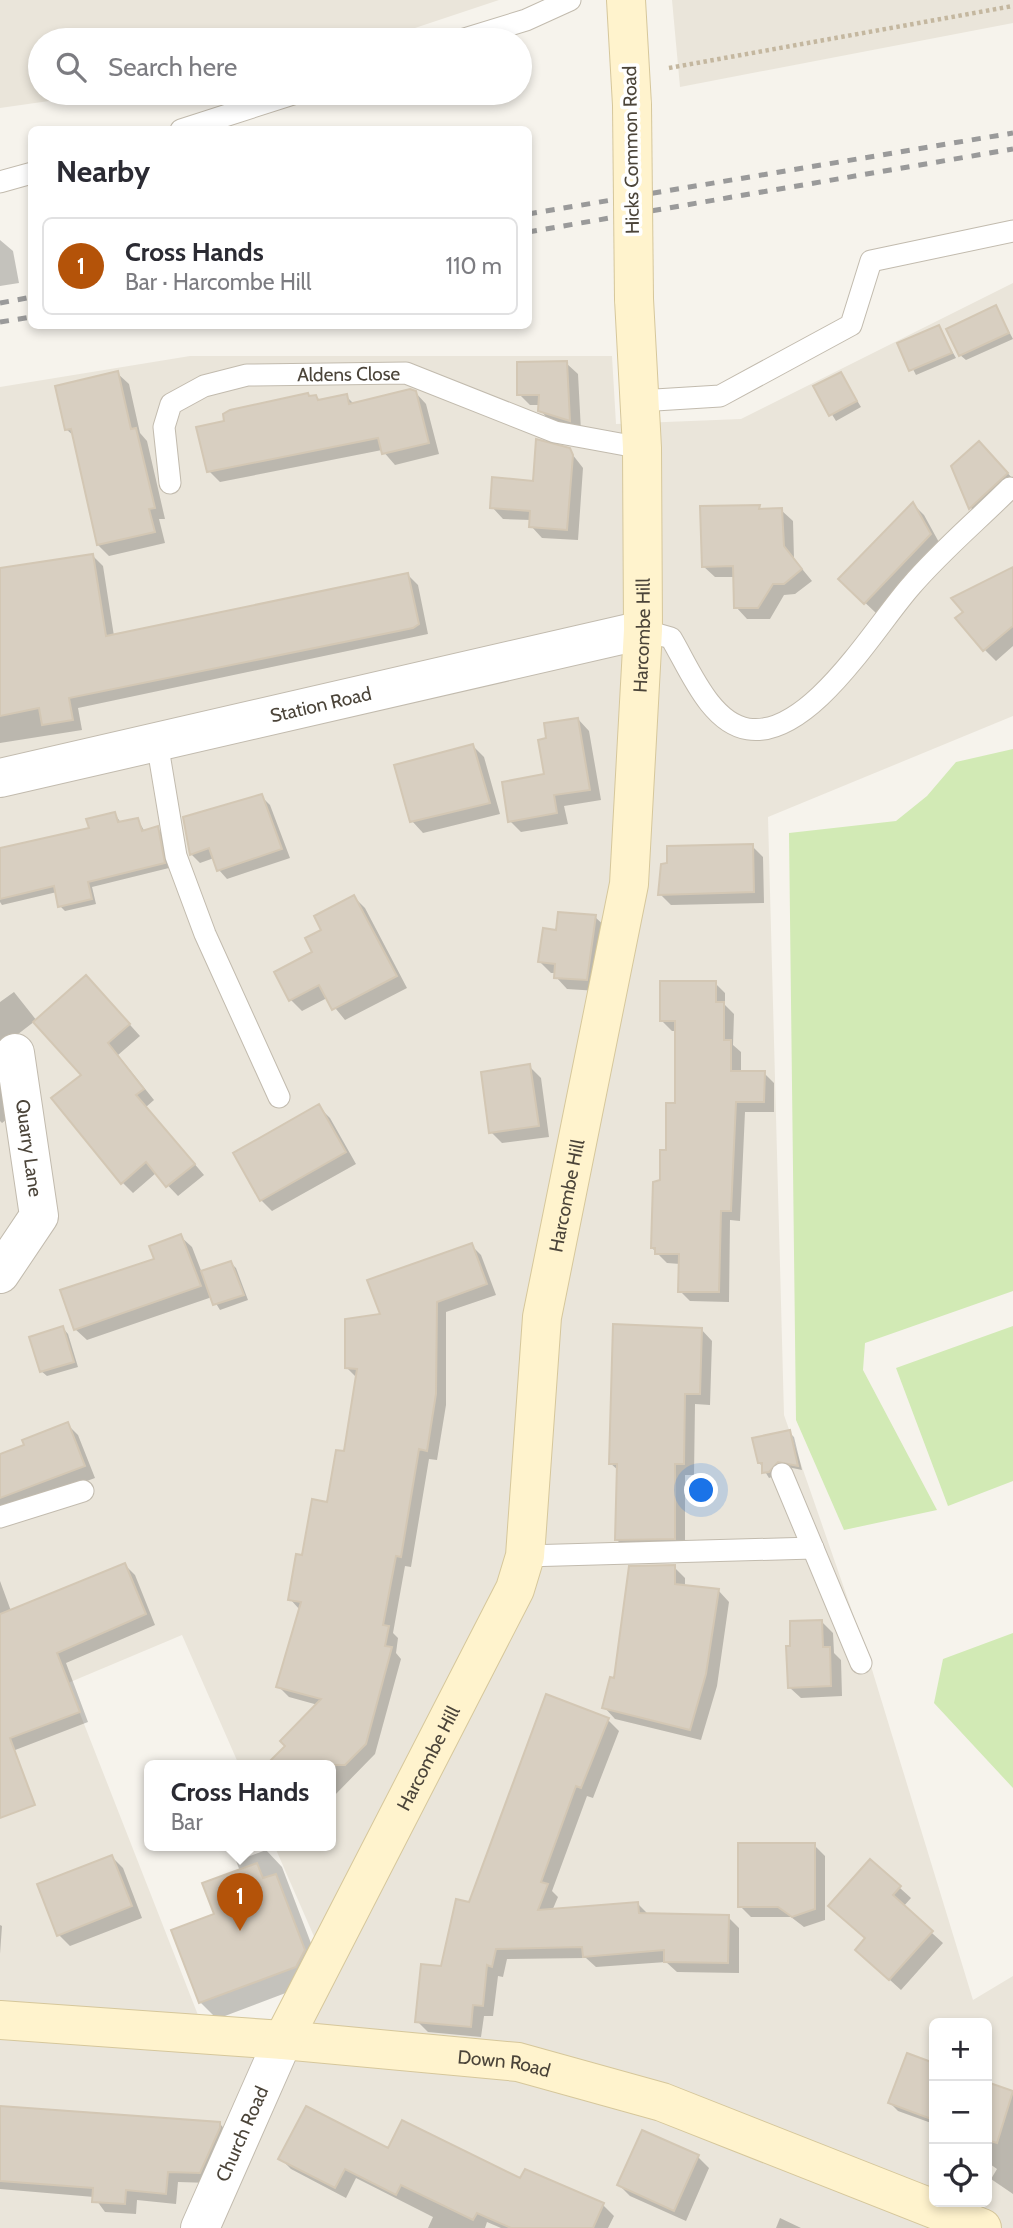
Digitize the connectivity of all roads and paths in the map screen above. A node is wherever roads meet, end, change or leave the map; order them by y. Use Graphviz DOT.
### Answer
graph roads {
  1 [pos="570,0"];
  2 [pos="626,0"];
  3 [pos="1013,6"];
  4 [pos="500,28"];
  5 [pos="631,90"];
  6 [pos="259,105"];
  7 [pos="193,126"];
  8 [pos="28,174"];
  9 [pos="0,182"];
  10 [pos="1013,231"];
  11 [pos="634,299"];
  12 [pos="639,401"];
  13 [pos="642,448"];
  14 [pos="170,482"];
  15 [pos="1010,488"];
  16 [pos="643,631"];
  17 [pos="157,742"];
  18 [pos="0,778"];
  19 [pos="15,1053"];
  20 [pos="279,1097"];
  21 [pos="0,1274"];
  22 [pos="782,1474"];
  23 [pos="83,1491"];
  24 [pos="0,1517"];
  25 [pos="813,1548"];
  26 [pos="525,1556"];
  27 [pos="861,1663"];
  28 [pos="0,2020"];
  29 [pos="283,2040"];
  30 [pos="200,2228"];
  31 [pos="982,2228"];
  1 -- 4 [label="lane"];
  2 -- 5 [label="street, Hicks Common Road"];
  3 -- 5 [label="path"];
  5 -- 11 [label="street, Hicks Common Road, bridge"];
  6 -- 7 [label="lane"];
  8 -- 9 [label="lane"];
  10 -- 12 [label="lane"];
  11 -- 12 [label="street, Harcombe Hill"];
  12 -- 13 [label="street, Harcombe Hill"];
  13 -- 14 [label="lane, Aldens Close"];
  13 -- 16 [label="street, Harcombe Hill"];
  15 -- 16 [label="lane"];
  16 -- 17 [label="street, Station Road"];
  16 -- 26 [label="street, Harcombe Hill"];
  17 -- 18 [label="street, Station Road"];
  17 -- 20 [label="lane"];
  19 -- 21 [label="street, Quarry Lane"];
  22 -- 25 [label="lane"];
  23 -- 24 [label="lane"];
  25 -- 26 [label="lane"];
  25 -- 27 [label="lane"];
  26 -- 29 [label="street, Harcombe Hill"];
  28 -- 29 [label="street, Down Road"];
  29 -- 30 [label="street, Church Road"];
  29 -- 31 [label="street, Down Road"];
}
